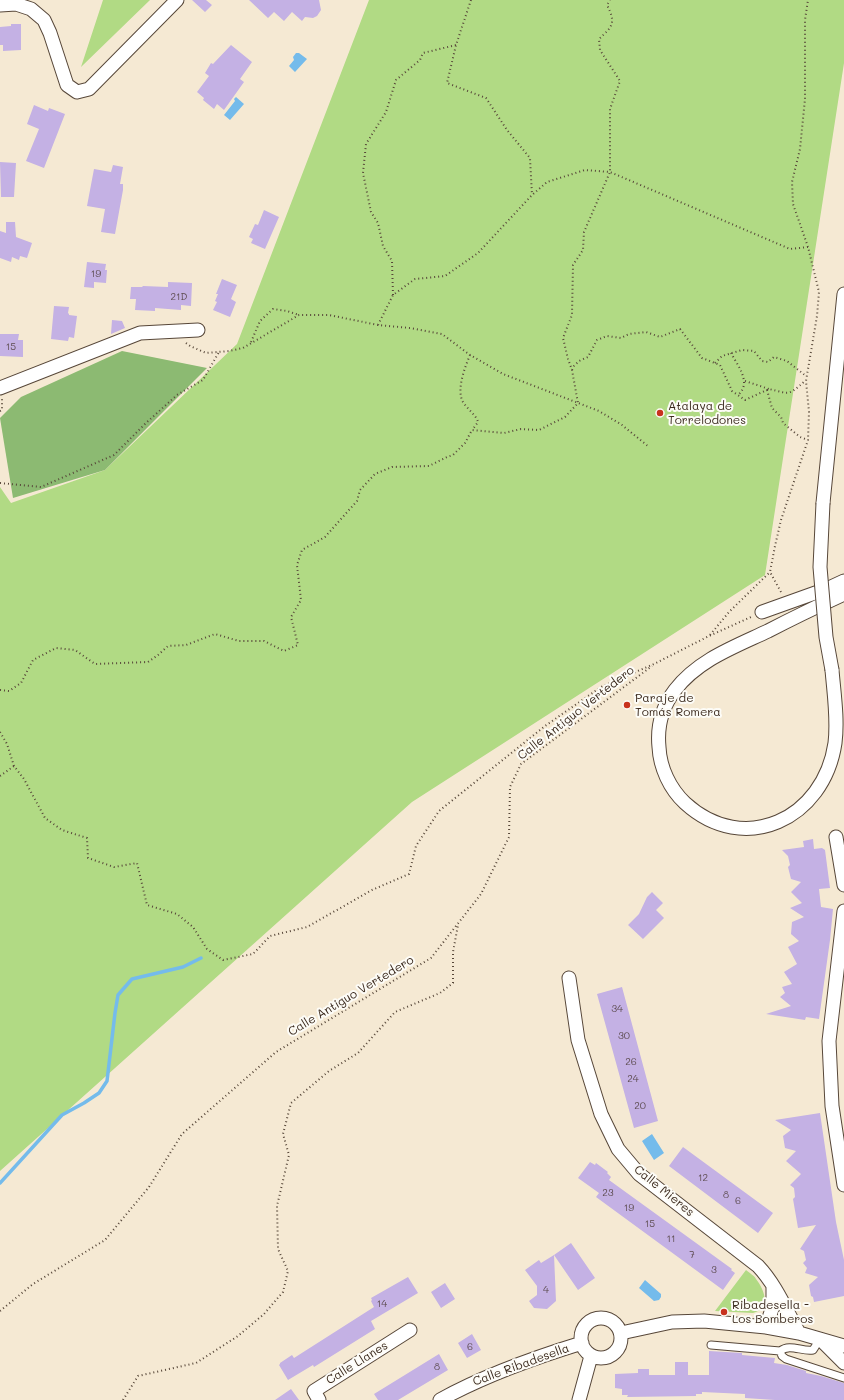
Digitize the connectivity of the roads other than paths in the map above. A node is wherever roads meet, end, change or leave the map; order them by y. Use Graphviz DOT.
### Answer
graph roads {
  1 [pos="177,0"];
  2 [pos="0,5"];
  3 [pos="844,294"];
  4 [pos="198,330"];
  5 [pos="0,388"];
  6 [pos="844,581"];
  7 [pos="844,594"];
  8 [pos="762,612"];
  9 [pos="832,670"];
  10 [pos="844,708"];
  11 [pos="836,837"];
  12 [pos="844,885"];
  13 [pos="844,911"];
  14 [pos="569,978"];
  15 [pos="844,1185"];
  16 [pos="773,1286"];
  17 [pos="766,1327"];
  18 [pos="410,1330"];
  19 [pos="621,1333"];
  20 [pos="799,1333"];
  21 [pos="820,1339"];
  22 [pos="582,1343"];
  23 [pos="711,1345"];
  24 [pos="844,1345"];
  25 [pos="780,1351"];
  26 [pos="591,1356"];
  27 [pos="844,1363"];
  28 [pos="844,1378"];
  29 [pos="319,1400"];
  30 [pos="440,1400"];
  31 [pos="579,1400"];
  1 -- 2 [label="street"];
  3 -- 9 [label="street, bridge"];
  4 -- 5 [label="street"];
  6 -- 8 [label="street"];
  7 -- 9 [label="street"];
  9 -- 10 [label="street"];
  11 -- 12 [label="street"];
  13 -- 15 [label="street"];
  14 -- 16 [label="street, Calle Mieres"];
  16 -- 17 [label="street"];
  16 -- 20 [label="street, Calle Mieres"];
  17 -- 19 [label="street"];
  17 -- 20 [label="street"];
  18 -- 29 [label="street, Calle Llanes"];
  19 -- 22 [label="street"];
  19 -- 26 [label="street"];
  20 -- 21 [label="street"];
  21 -- 24 [label="street"];
  21 -- 25 [label="lane"];
  21 -- 27 [label="street"];
  22 -- 26 [label="street"];
  22 -- 30 [label="street, Calle Ribadesella"];
  23 -- 25 [label="lane"];
  25 -- 28 [label="lane"];
  26 -- 31 [label="street"];
}
